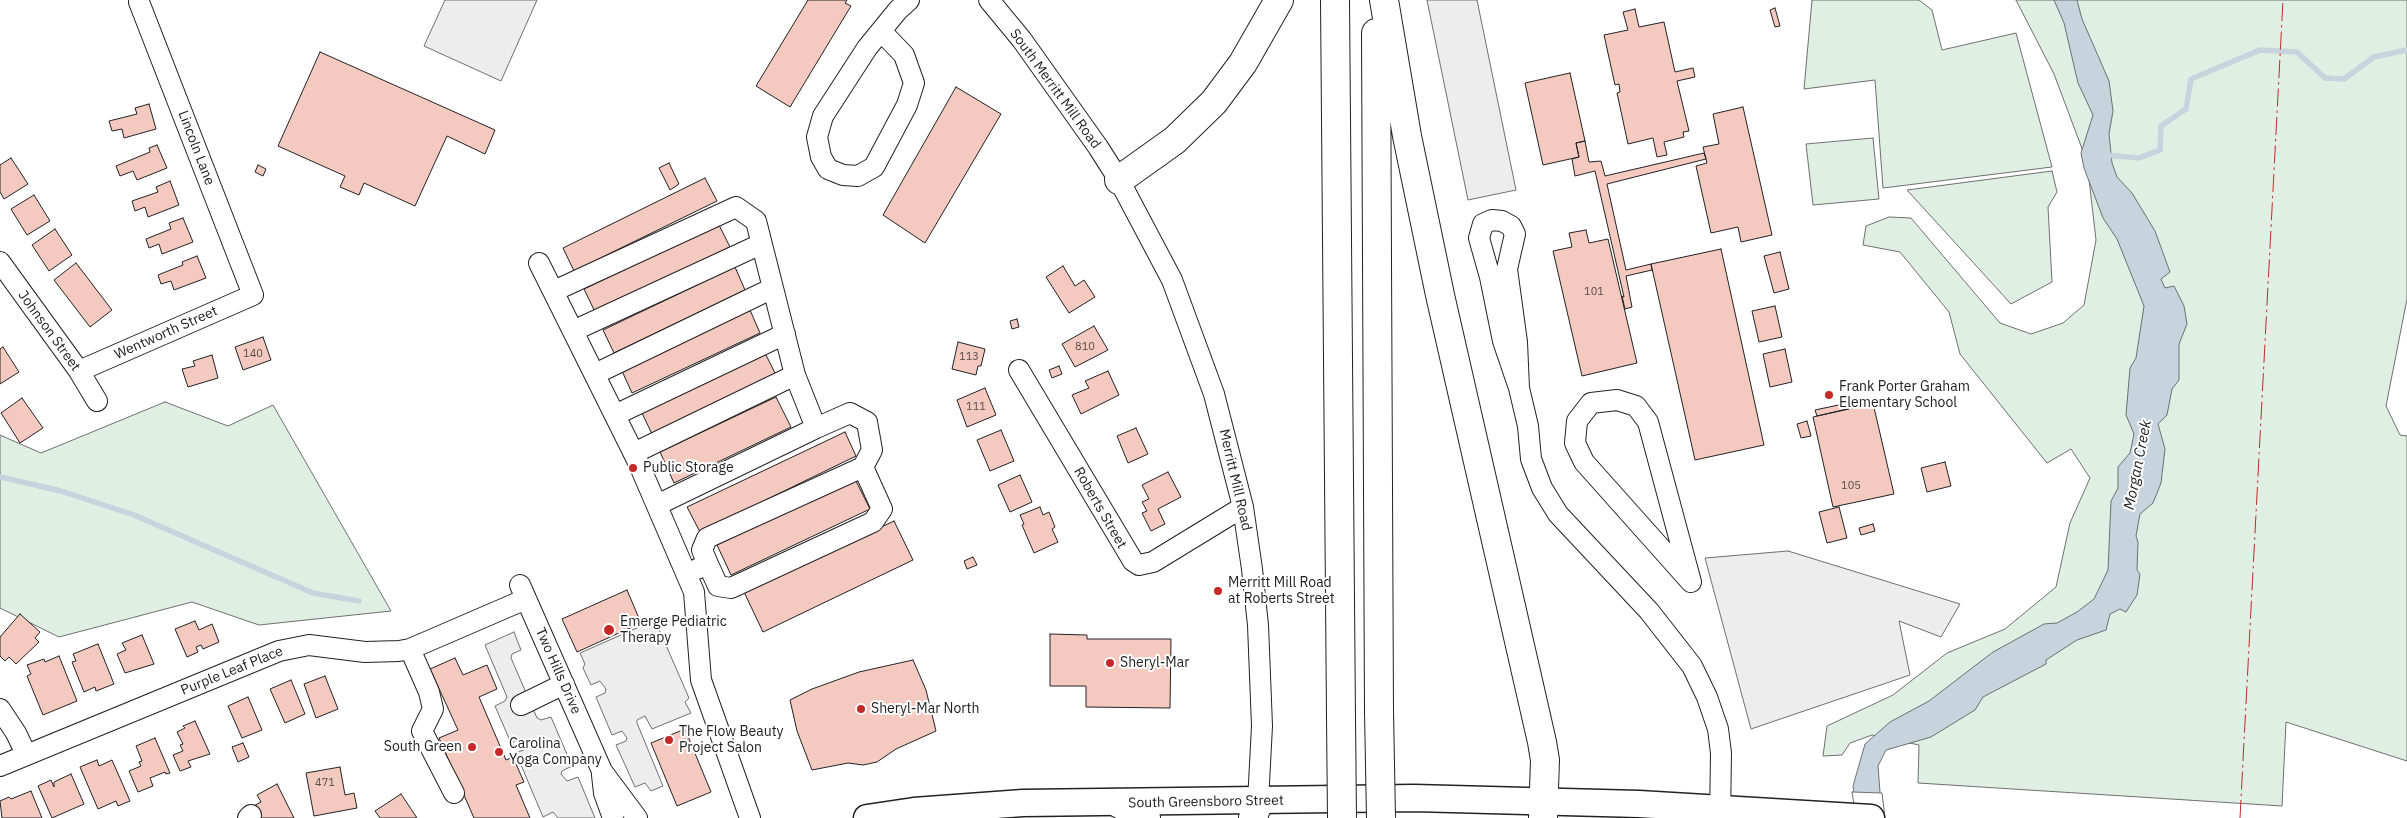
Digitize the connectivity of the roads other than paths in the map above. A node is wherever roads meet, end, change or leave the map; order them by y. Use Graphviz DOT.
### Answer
graph roads {
  1 [pos="909,0"];
  2 [pos="989,0"];
  3 [pos="1279,0"];
  4 [pos="1335,0"];
  5 [pos="1375,0"];
  6 [pos="1384,0"];
  7 [pos="139,2"];
  8 [pos="882,30"];
  9 [pos="1119,180"];
  10 [pos="762,244"];
  11 [pos="0,262"];
  12 [pos="540,262"];
  13 [pos="773,288"];
  14 [pos="554,291"];
  15 [pos="253,295"];
  16 [pos="573,331"];
  17 [pos="785,334"];
  18 [pos="1019,370"];
  19 [pos="79,371"];
  20 [pos="595,374"];
  21 [pos="795,375"];
  22 [pos="1519,388"];
  23 [pos="97,401"];
  24 [pos="615,415"];
  25 [pos="816,428"];
  26 [pos="634,453"];
  27 [pos="863,467"];
  28 [pos="657,506"];
  29 [pos="1243,507"];
  30 [pos="708,564"];
  31 [pos="686,573"];
  32 [pos="1691,582"];
  33 [pos="523,592"];
  34 [pos="410,649"];
  35 [pos="564,684"];
  36 [pos="521,705"];
  37 [pos="0,709"];
  38 [pos="26,754"];
  39 [pos="0,766"];
  40 [pos="602,771"];
  41 [pos="454,793"];
  42 [pos="1118,803"];
  43 [pos="1256,810"];
  44 [pos="1544,810"];
  45 [pos="1721,813"];
  46 [pos="613,818"];
  47 [pos="638,818"];
  48 [pos="750,818"];
  49 [pos="867,818"];
  50 [pos="1146,818"];
  51 [pos="1342,818"];
  52 [pos="1381,818"];
  53 [pos="1871,818"];
  1 -- 8 [label="street"];
  2 -- 9 [label="street, South Merritt Mill Road"];
  3 -- 9 [label="highway"];
  4 -- 51 [label="highway, bridge"];
  5 -- 52 [label="highway, bridge"];
  6 -- 44 [label="highway"];
  7 -- 15 [label="street, Lincoln Lane"];
  8 -- 8 [label="street"];
  9 -- 29 [label="street, Merritt Mill Road"];
  10 -- 13 [label="street"];
  10 -- 14 [label="street"];
  10 -- 16 [label="street"];
  11 -- 19 [label="street, Johnson Street"];
  12 -- 14 [label="street"];
  13 -- 17 [label="street"];
  13 -- 20 [label="street"];
  14 -- 16 [label="street"];
  15 -- 19 [label="street, Wentworth Street"];
  16 -- 20 [label="street"];
  17 -- 21 [label="street"];
  17 -- 24 [label="street"];
  18 -- 29 [label="street, Roberts Street"];
  19 -- 23 [label="street, Johnson Street"];
  20 -- 24 [label="street"];
  21 -- 25 [label="street"];
  21 -- 26 [label="street"];
  22 -- 22 [label="street"];
  22 -- 45 [label="street"];
  24 -- 26 [label="street"];
  25 -- 27 [label="street"];
  25 -- 28 [label="street"];
  26 -- 28 [label="street"];
  27 -- 30 [label="street"];
  27 -- 30 [label="street"];
  28 -- 31 [label="street"];
  29 -- 43 [label="street, Merritt Mill Road"];
  30 -- 31 [label="street"];
  31 -- 48 [label="street"];
  32 -- 32 [label="street"];
  33 -- 34 [label="street, Purple Leaf Place"];
  33 -- 35 [label="street, Two Hills Drive"];
  34 -- 38 [label="street, Purple Leaf Place"];
  34 -- 41 [label="street"];
  35 -- 36 [label="street"];
  35 -- 40 [label="street, Two Hills Drive"];
  37 -- 38 [label="street"];
  38 -- 39 [label="street, Purple Leaf Place"];
  40 -- 46 [label="street, Two Hills Drive"];
  40 -- 47 [label="street, Two Hills Drive"];
  42 -- 43 [label="main road, South Greensboro Street"];
  42 -- 49 [label="main road, South Greensboro Street"];
  42 -- 50 [label="highway"];
  43 -- 44 [label="main road, South Greensboro Street"];
  44 -- 45 [label="main road, South Greensboro Street"];
  45 -- 53 [label="main road, South Greensboro Street"];
}
